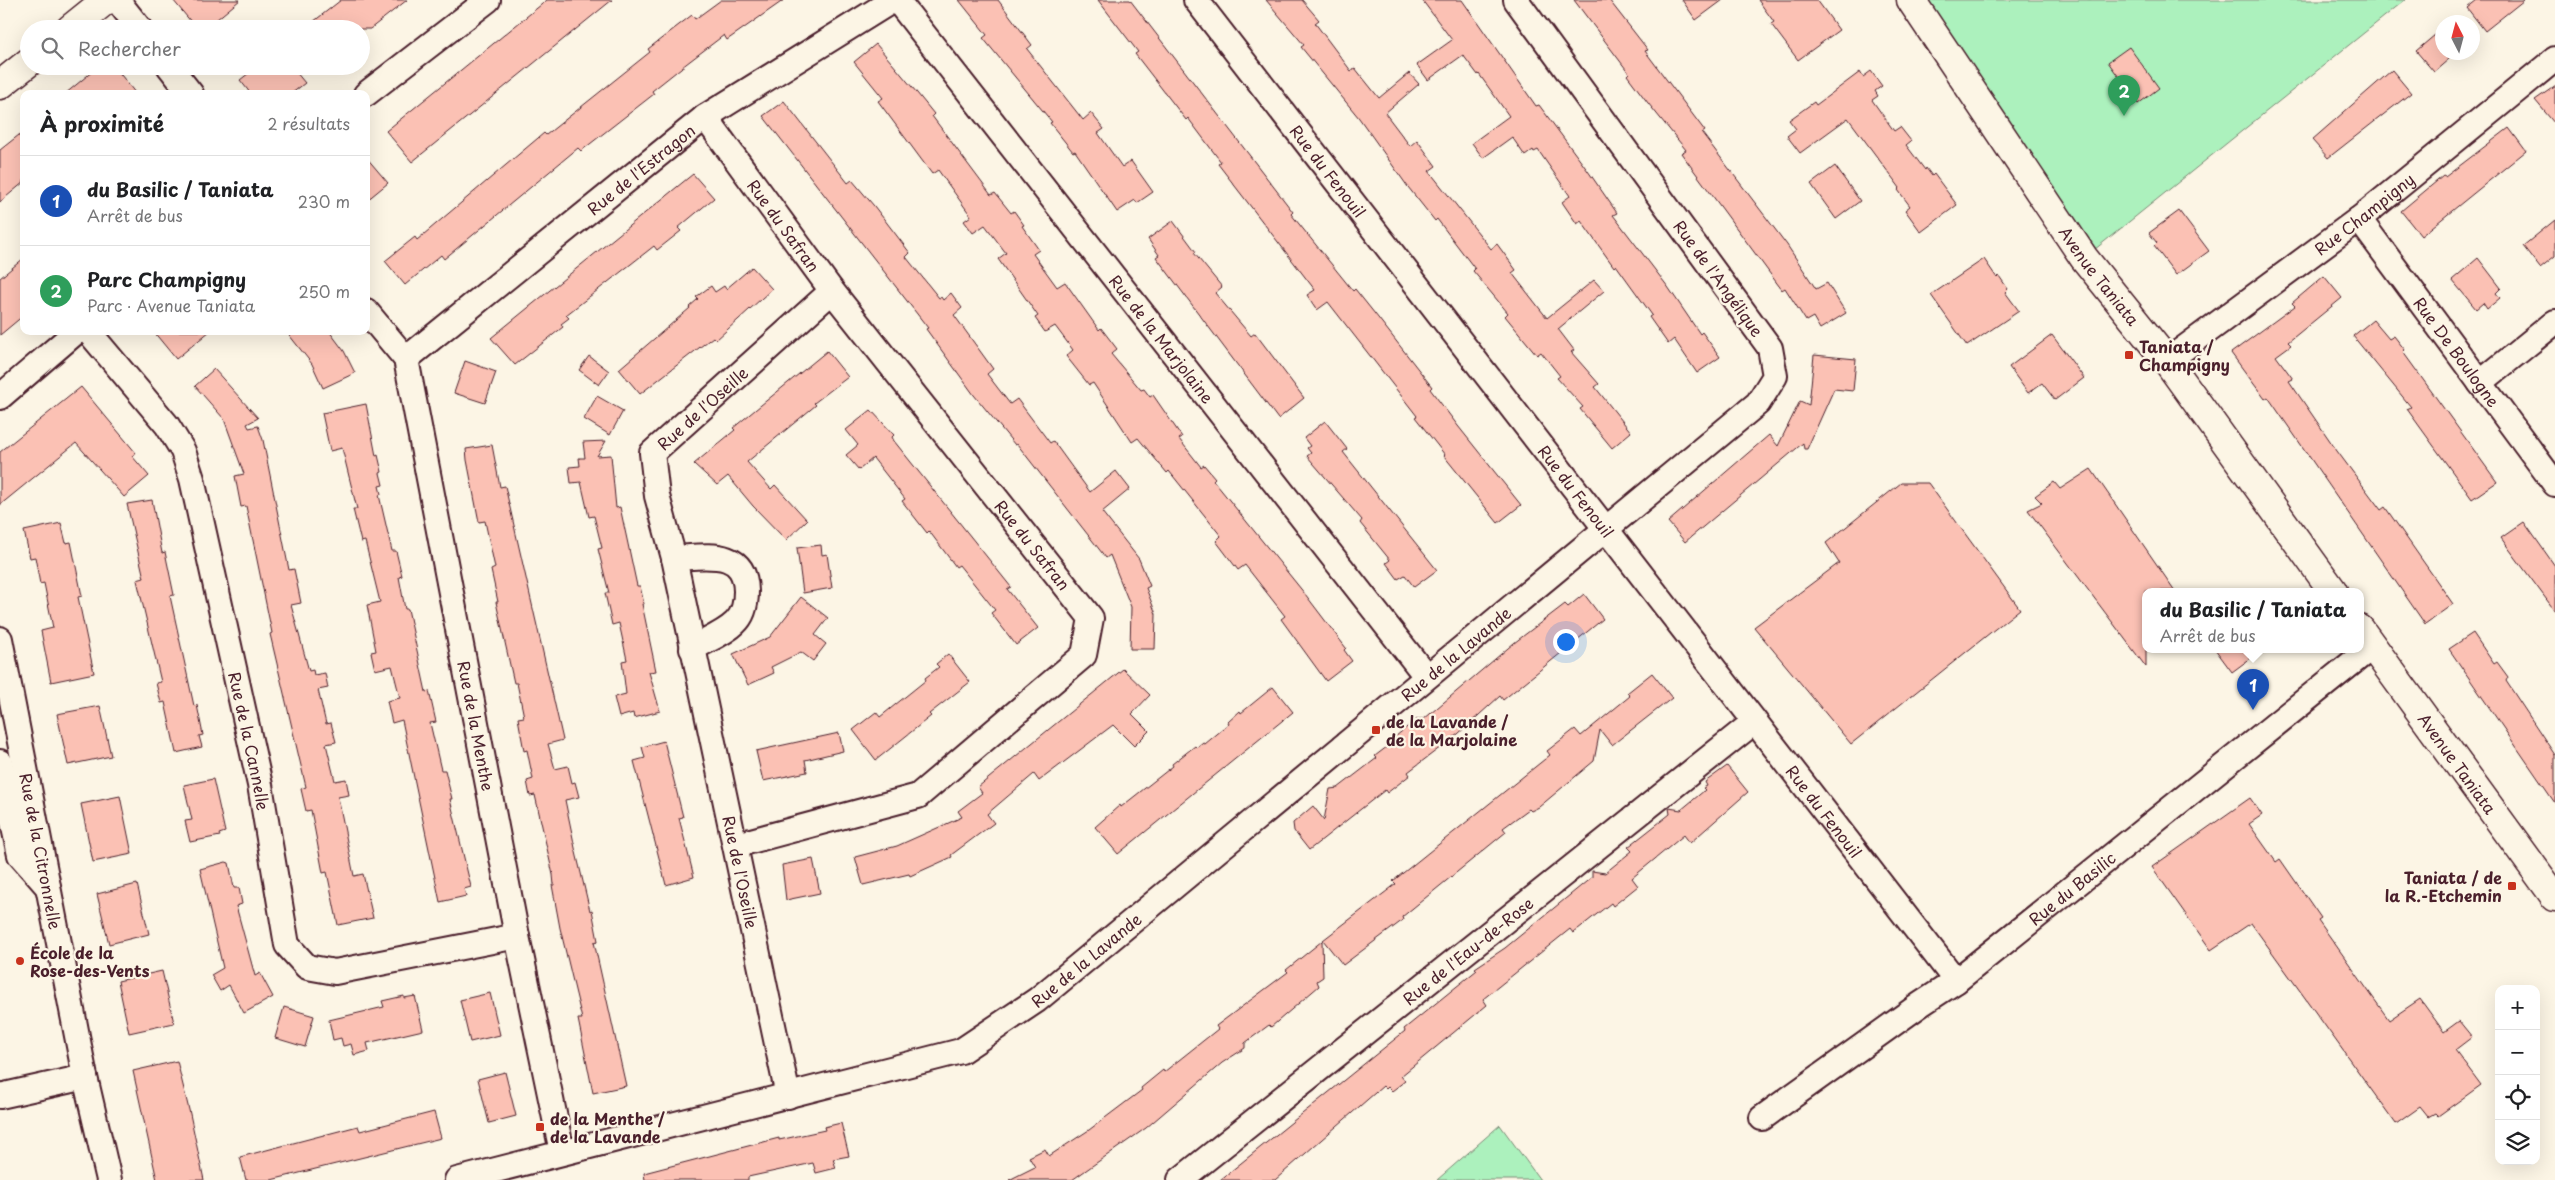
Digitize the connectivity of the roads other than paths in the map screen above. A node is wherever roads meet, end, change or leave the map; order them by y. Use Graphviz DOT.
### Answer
graph roads {
  1 [pos="106,0"];
  2 [pos="117,0"];
  3 [pos="488,0"];
  4 [pos="893,0"];
  5 [pos="898,0"];
  6 [pos="1196,0"];
  7 [pos="1516,0"];
  8 [pos="1911,0"];
  9 [pos="81,20"];
  10 [pos="133,20"];
  11 [pos="2555,59"];
  12 [pos="20,69"];
  13 [pos="176,75"];
  14 [pos="0,85"];
  15 [pos="188,90"];
  16 [pos="370,91"];
  17 [pos="705,117"];
  18 [pos="2359,219"];
  19 [pos="832,291"];
  20 [pos="370,316"];
  21 [pos="2555,322"];
  22 [pos="71,335"];
  23 [pos="91,335"];
  24 [pos="406,359"];
  25 [pos="2167,361"];
  26 [pos="2480,383"];
  27 [pos="0,397"];
  28 [pos="2555,484"];
  29 [pos="1606,529"];
  30 [pos="674,558"];
  31 [pos="2331,588"];
  32 [pos="2367,638"];
  33 [pos="0,639"];
  34 [pos="692,649"];
  35 [pos="2349,653"];
  36 [pos="1426,676"];
  37 [pos="1754,722"];
  38 [pos="0,762"];
  39 [pos="736,846"];
  40 [pos="49,888"];
  41 [pos="2555,897"];
  42 [pos="517,936"];
  43 [pos="1956,981"];
  44 [pos="85,1077"];
  45 [pos="0,1096"];
  46 [pos="788,1096"];
  47 [pos="1762,1118"];
  48 [pos="562,1152"];
  49 [pos="109,1180"];
  50 [pos="457,1180"];
  51 [pos="1180,1180"];
  1 -- 9 [label="main road"];
  2 -- 10 [label="street"];
  3 -- 16 [label="street"];
  4 -- 17 [label="street, Rue de l'Estragon"];
  5 -- 36 [label="street, Rue de la Marjolaine"];
  6 -- 29 [label="street, Rue du Fenouil"];
  7 -- 29 [label="street, Rue de l'Angélique"];
  8 -- 25 [label="main road, Avenue Taniata"];
  11 -- 18 [label="street, Rue Champigny"];
  12 -- 14 [label="main road"];
  13 -- 15 [label="street"];
  17 -- 19 [label="street, Rue du Safran"];
  17 -- 24 [label="street, Rue de l'Estragon"];
  18 -- 25 [label="street, Rue Champigny"];
  18 -- 26 [label="street, Rue De Boulogne"];
  19 -- 30 [label="street, Rue de l'Oseille"];
  19 -- 39 [label="street, Rue du Safran"];
  20 -- 24 [label="street, Rue de la Menthe"];
  21 -- 26 [label="street"];
  22 -- 27 [label="street"];
  23 -- 42 [label="street, Rue de la Cannelle"];
  24 -- 42 [label="street, Rue de la Menthe"];
  25 -- 31 [label="main road, Avenue Taniata"];
  26 -- 28 [label="street, Rue De Boulogne"];
  29 -- 36 [label="street, Rue de la Lavande"];
  29 -- 37 [label="street, Rue du Fenouil"];
  30 -- 34 [label="street, Rue de l'Oseille"];
  30 -- 34 [label="street"];
  32 -- 41 [label="main road, Avenue Taniata"];
  33 -- 40 [label="street, Rue de la Citronnelle"];
  34 -- 39 [label="street, Rue de l'Oseille"];
  35 -- 43 [label="street, Rue du Basilic"];
  36 -- 46 [label="street, Rue de la Lavande"];
  37 -- 43 [label="street, Rue du Fenouil"];
  37 -- 51 [label="street, Rue de l'Eau-de-Rose"];
  38 -- 40 [label="street"];
  39 -- 46 [label="street, Rue de l'Oseille"];
  40 -- 44 [label="street, Rue de la Citronnelle"];
  42 -- 48 [label="street, Rue de la Menthe"];
  43 -- 47 [label="street, Rue du Basilic"];
  44 -- 45 [label="street"];
  44 -- 49 [label="street, Rue de la Citronnelle"];
  46 -- 48 [label="street, Rue de la Lavande"];
  48 -- 50 [label="street, Rue de la Lavande"];
}
